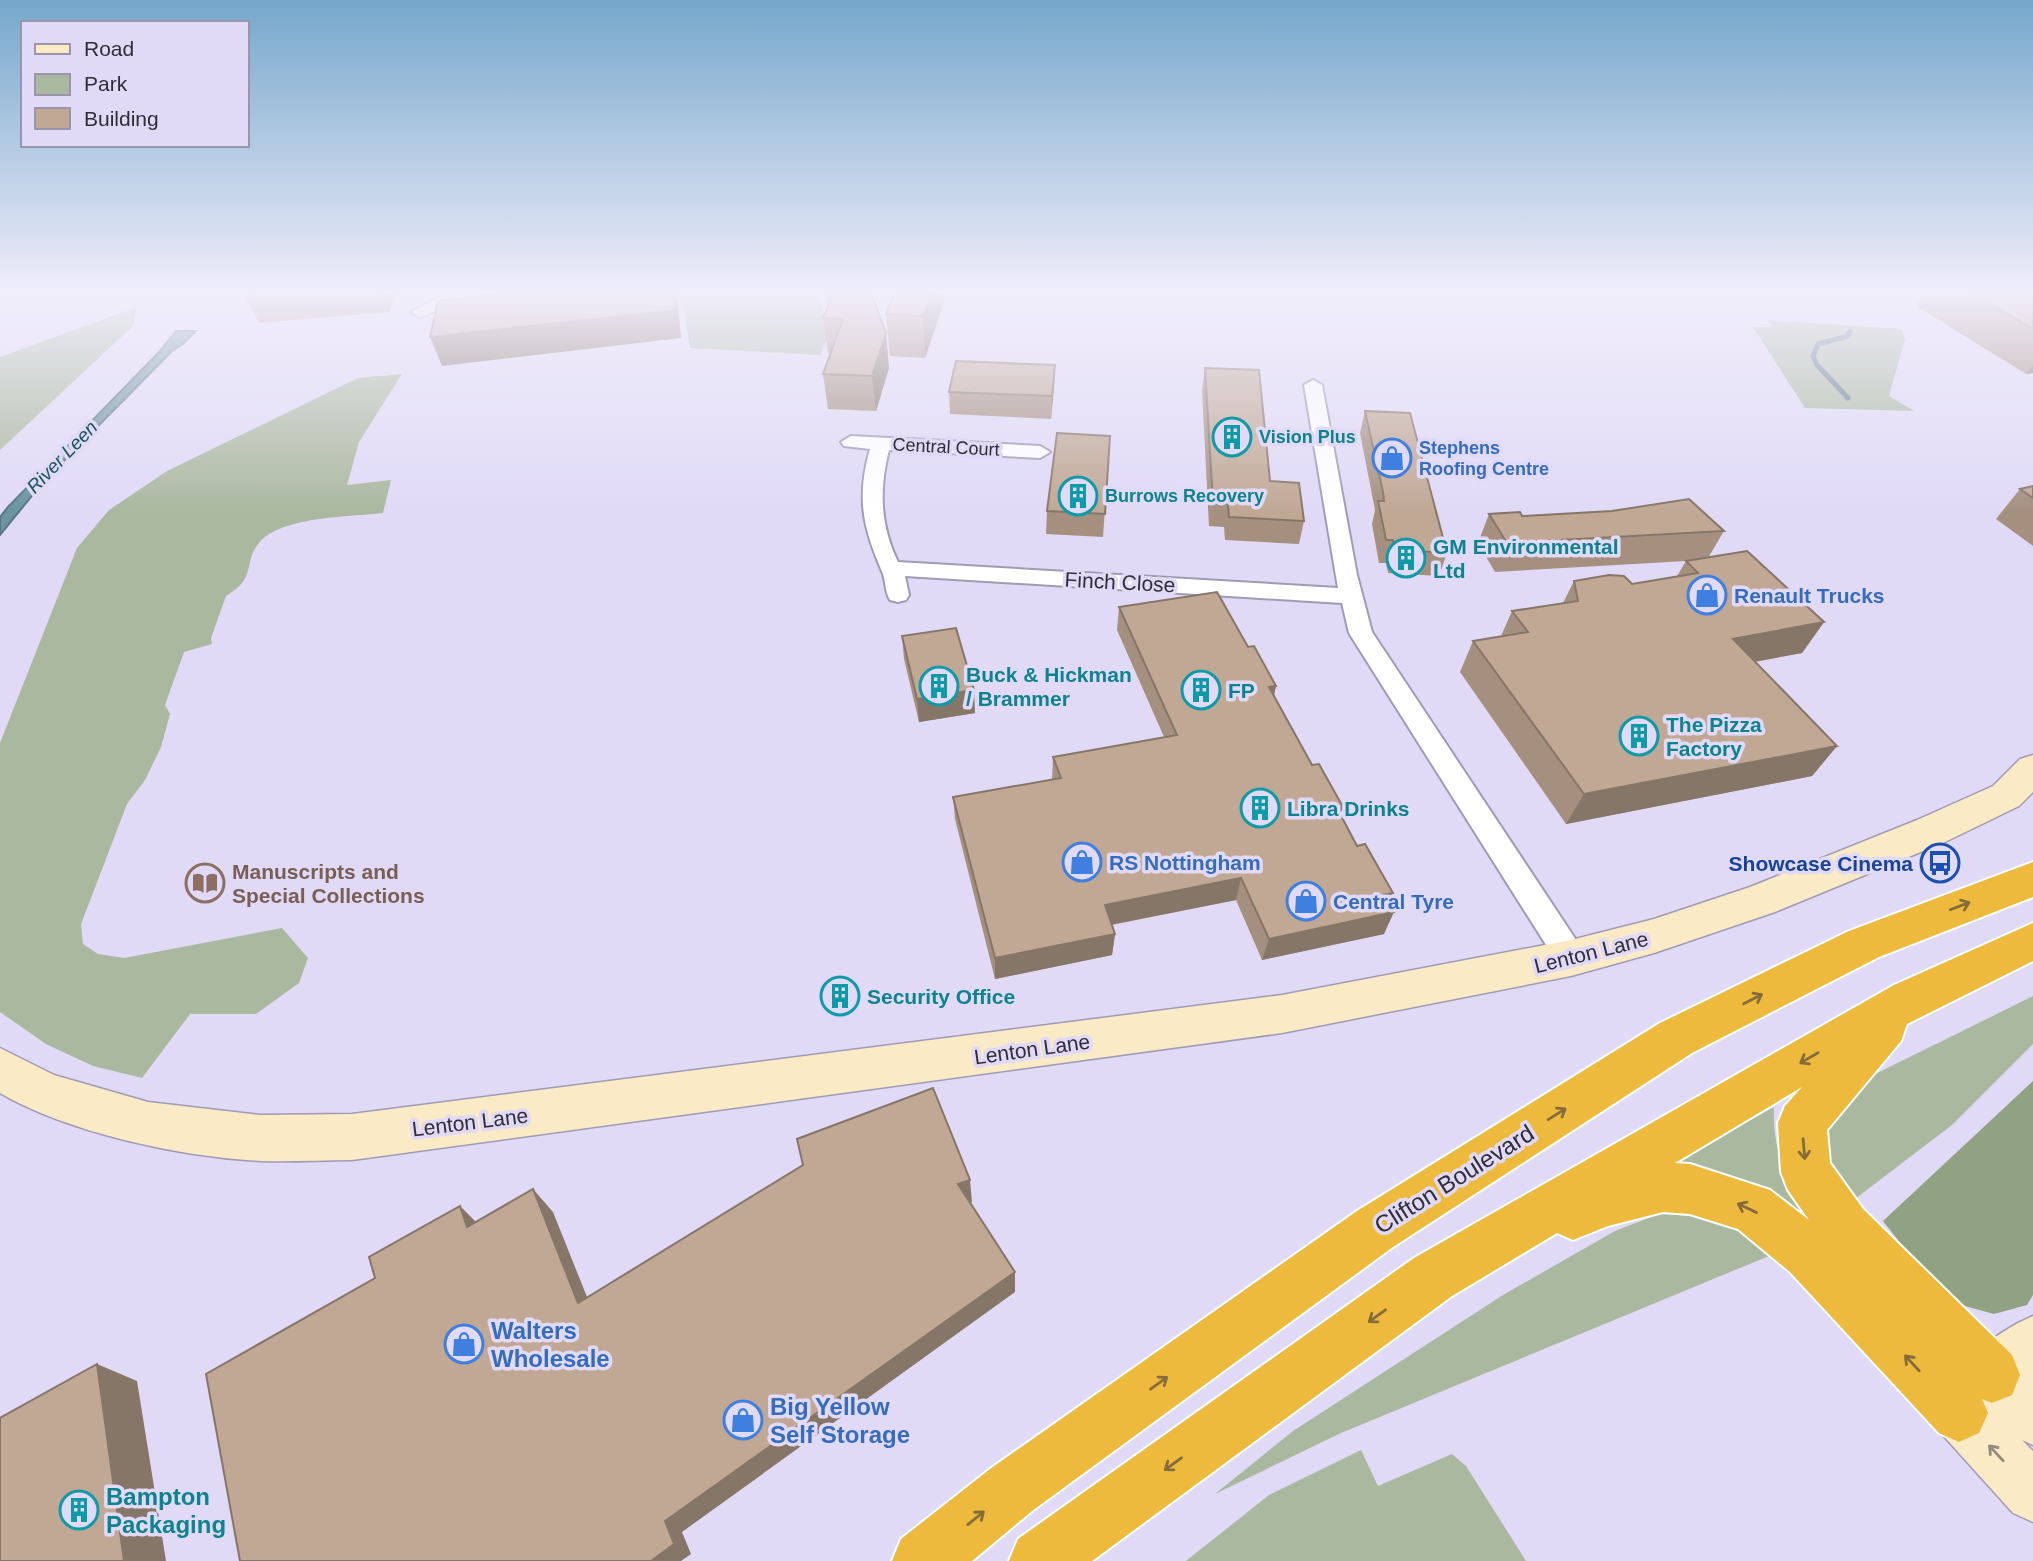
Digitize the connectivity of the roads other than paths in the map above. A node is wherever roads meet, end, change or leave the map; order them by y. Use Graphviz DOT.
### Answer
graph roads {
  1 [pos="1313,385"];
  2 [pos="851,442"];
  3 [pos="881,443"];
  4 [pos="1040,452"];
  5 [pos="890,568"];
  6 [pos="898,595"];
  7 [pos="1350,596"];
  8 [pos="2033,769"];
  9 [pos="2033,879"];
  10 [pos="2033,941"];
  11 [pos="1571,958"];
  12 [pos="1910,999"];
  13 [pos="0,1069"];
  14 [pos="1466,1256"];
  15 [pos="2033,1342"];
  16 [pos="1975,1394"];
  17 [pos="2033,1417"];
  18 [pos="2033,1493"];
  19 [pos="923,1561"];
  20 [pos="1040,1561"];
  1 -- 7 [label="street"];
  2 -- 3 [label="street, Central Court"];
  3 -- 4 [label="street, Central Court"];
  3 -- 5 [label="street"];
  5 -- 6 [label="street"];
  5 -- 7 [label="street, Finch Close"];
  7 -- 11 [label="street"];
  8 -- 11 [label="street, Lenton Lane"];
  19 -- 9 [label="highway, Clifton Boulevard, one-way"];
  10 -- 12 [label="highway"];
  11 -- 13 [label="street, Lenton Lane"];
  12 -- 14 [label="highway, one-way"];
  12 -- 16 [label="highway, one-way"];
  16 -- 14 [label="highway, one-way"];
  14 -- 20 [label="highway, one-way"];
  15 -- 16 [label="street"];
  16 -- 17 [label="street"];
  18 -- 16 [label="street, one-way"];
}
